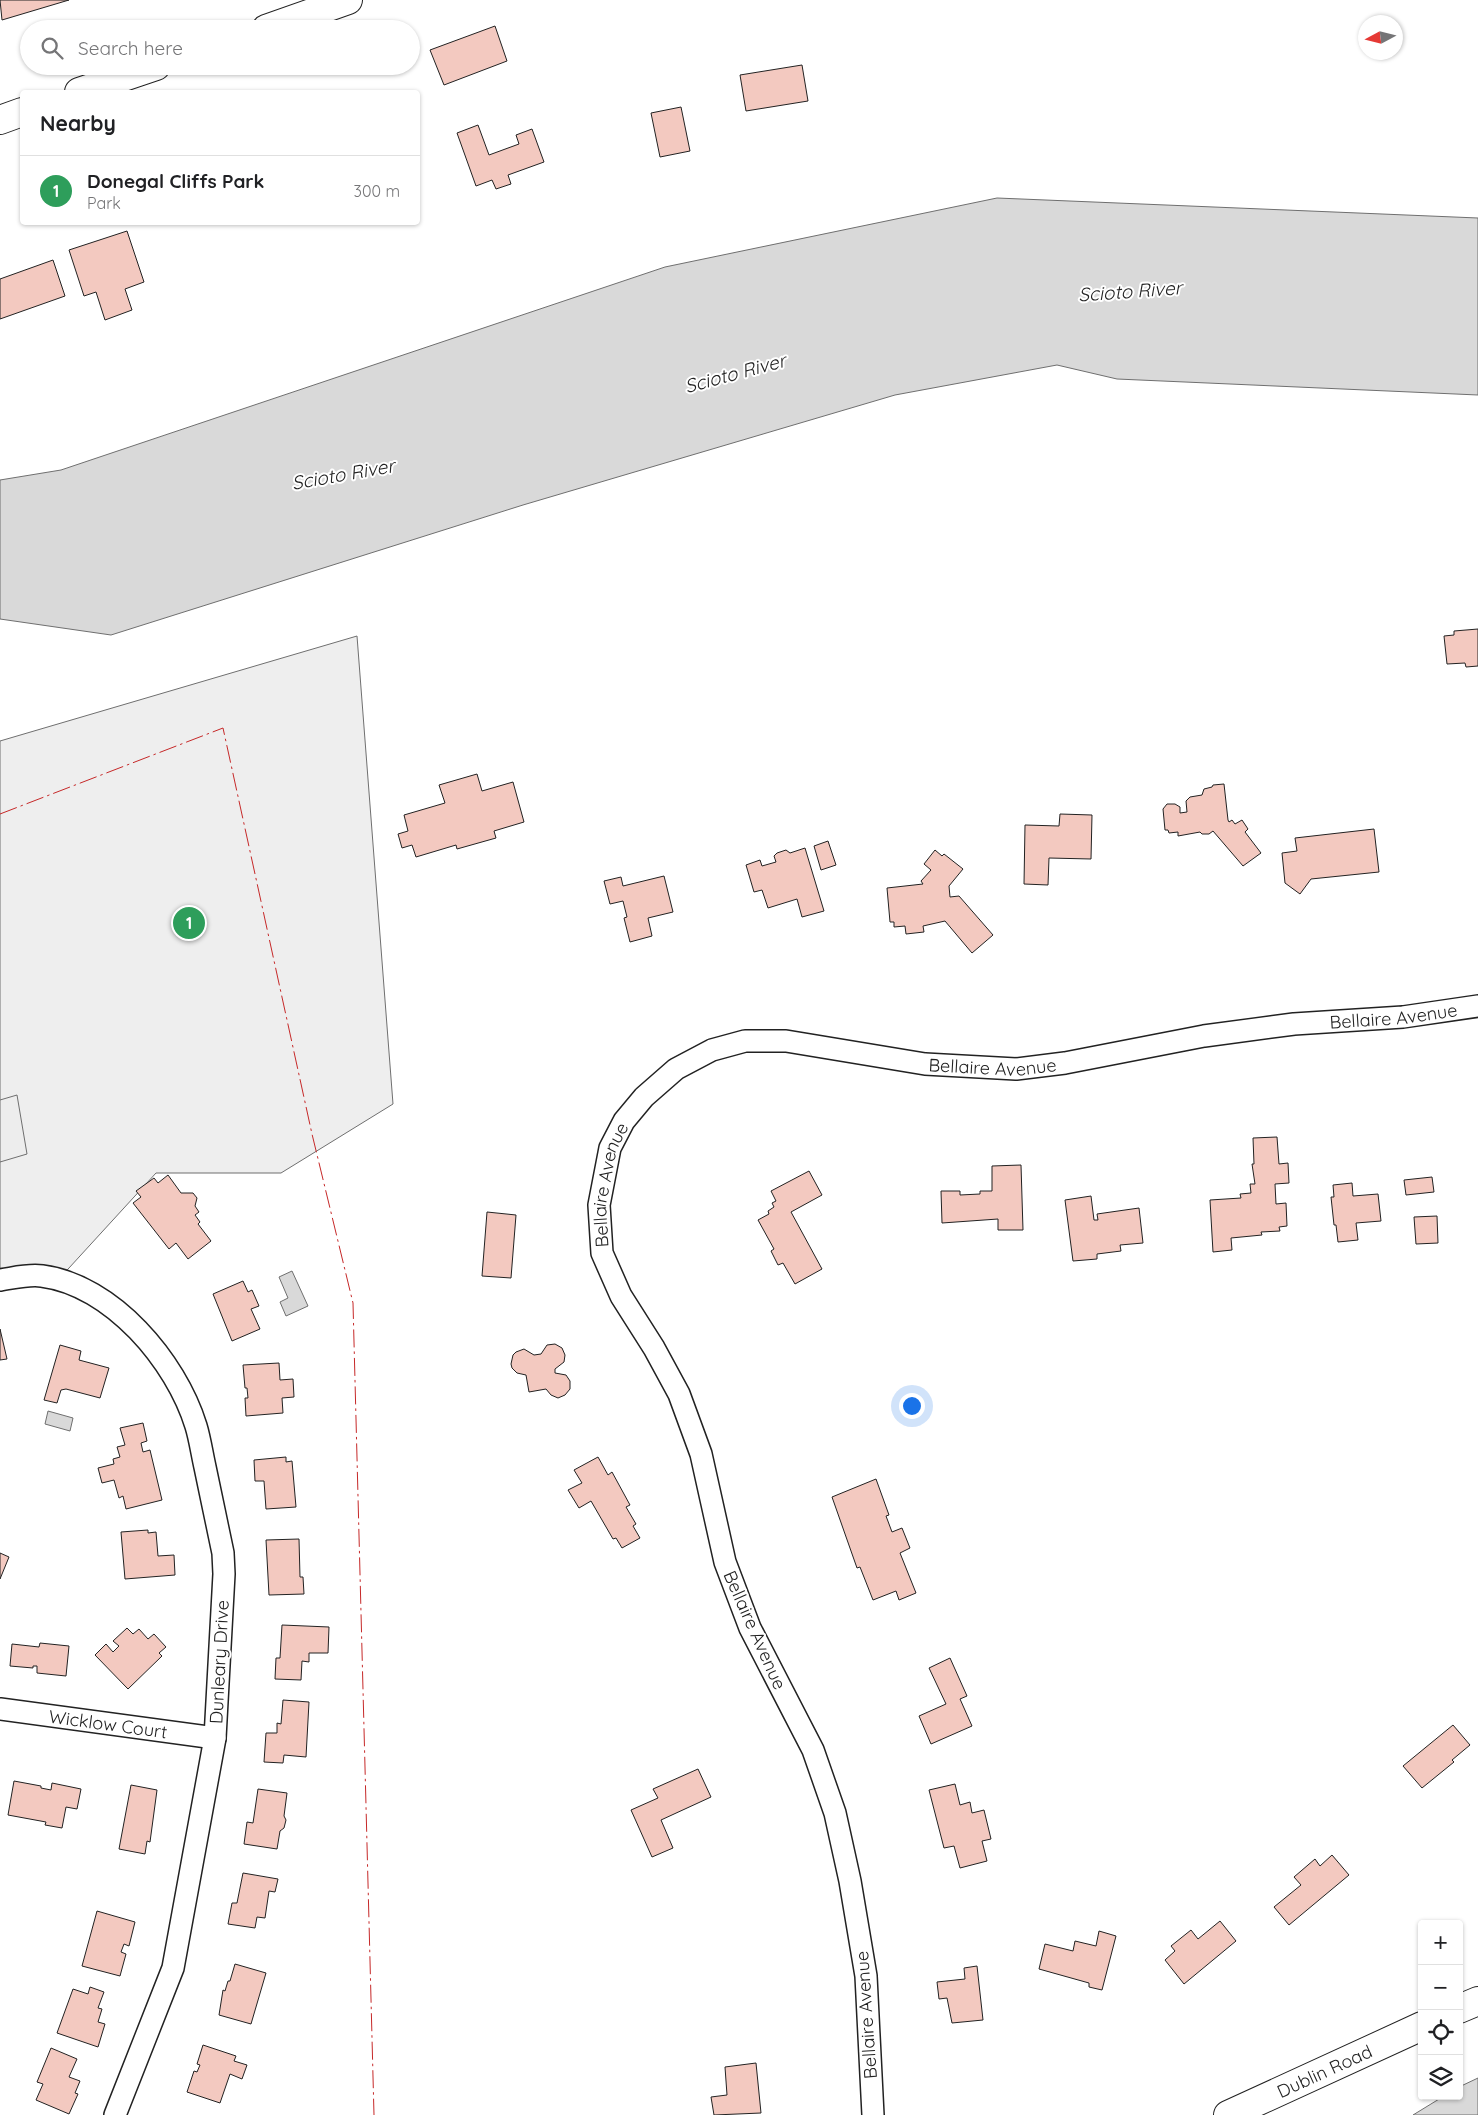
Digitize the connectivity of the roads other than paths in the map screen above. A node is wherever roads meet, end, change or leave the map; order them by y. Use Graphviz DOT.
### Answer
graph roads {
  1 [pos="348,0"];
  2 [pos="291,20"];
  3 [pos="129,75"];
  4 [pos="85,90"];
  5 [pos="20,113"];
  6 [pos="0,120"];
  7 [pos="1478,1006"];
  8 [pos="0,1280"];
  9 [pos="0,1709"];
  10 [pos="215,1738"];
  11 [pos="1478,2001"];
  12 [pos="1463,2007"];
  13 [pos="1418,2028"];
  14 [pos="115,2115"];
  15 [pos="873,2115"];
  16 [pos="1228,2115"];
  1 -- 2 [label="main road"];
  3 -- 4 [label="main road"];
  5 -- 6 [label="main road"];
  7 -- 15 [label="street, Bellaire Avenue"];
  8 -- 10 [label="street, Dunleary Drive"];
  9 -- 10 [label="street, Wicklow Court"];
  10 -- 14 [label="street, Dunleary Drive"];
  11 -- 12 [label="main road"];
  13 -- 16 [label="main road, Dublin Road"];
}
